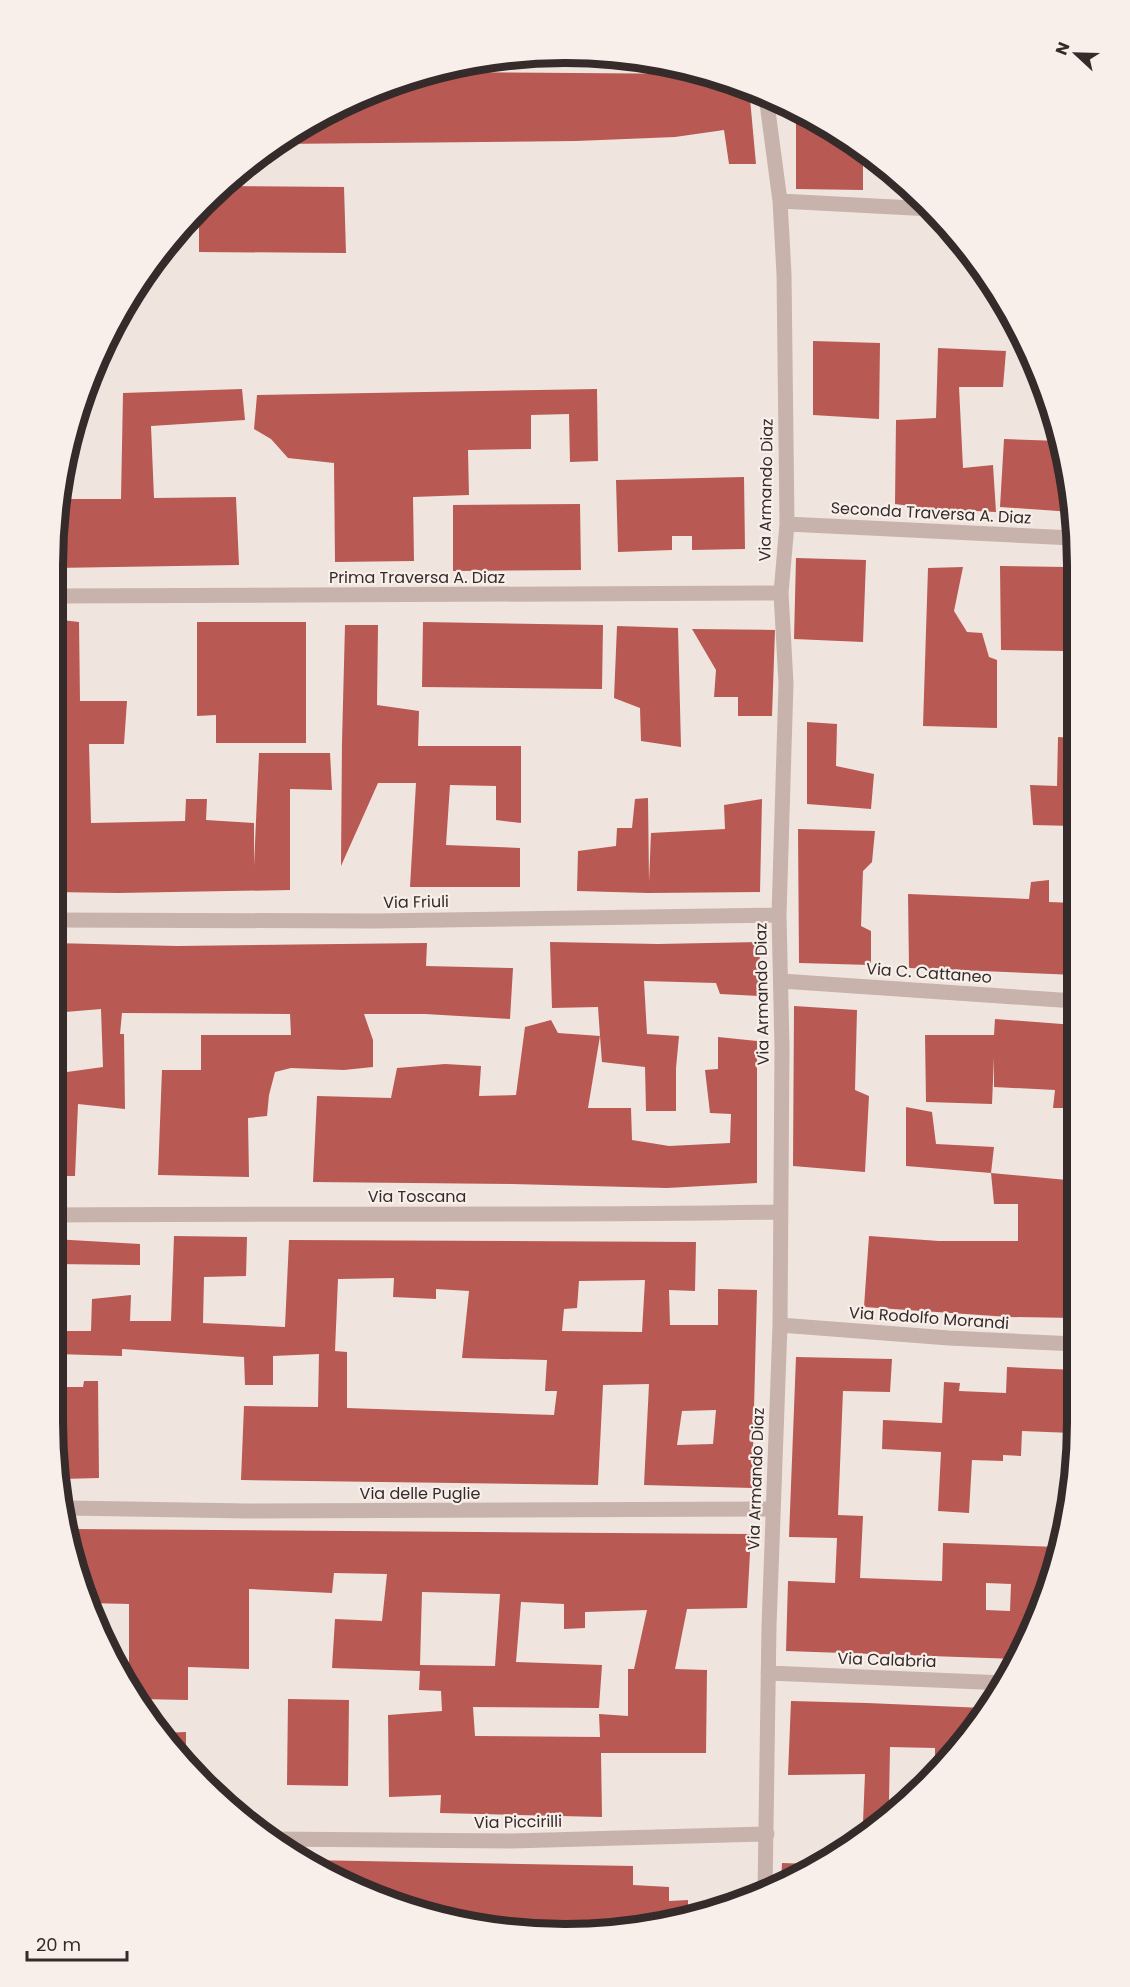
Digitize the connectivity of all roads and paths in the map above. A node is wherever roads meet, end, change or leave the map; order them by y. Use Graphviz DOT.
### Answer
graph roads {
  1 [pos="767,106"];
  2 [pos="780,201"];
  3 [pos="918,208"];
  4 [pos="787,524"];
  5 [pos="1066,538"];
  6 [pos="781,593"];
  7 [pos="63,596"];
  8 [pos="778,915"];
  9 [pos="63,920"];
  10 [pos="781,981"];
  11 [pos="1067,1000"];
  12 [pos="781,1212"];
  13 [pos="63,1215"];
  14 [pos="780,1325"];
  15 [pos="1067,1344"];
  16 [pos="71,1508"];
  17 [pos="773,1509"];
  18 [pos="768,1673"];
  19 [pos="994,1683"];
  20 [pos="766,1834"];
  21 [pos="286,1839"];
  22 [pos="765,1882"];
  1 -- 2 [label="street, Via Armando Diaz"];
  2 -- 3 [label="street"];
  2 -- 4 [label="street, Via Armando Diaz"];
  4 -- 5 [label="street, Seconda Traversa A. Diaz"];
  4 -- 6 [label="street, Via Armando Diaz"];
  6 -- 7 [label="street, Prima Traversa A. Diaz"];
  6 -- 8 [label="street, Via Armando Diaz"];
  8 -- 9 [label="street, Via Friuli"];
  8 -- 10 [label="street, Via Armando Diaz"];
  10 -- 11 [label="street, Via C. Cattaneo"];
  10 -- 12 [label="street, Via Armando Diaz"];
  12 -- 13 [label="street, Via Toscana"];
  12 -- 14 [label="street, Via Armando Diaz"];
  14 -- 15 [label="street, Via Rodolfo Morandi"];
  14 -- 17 [label="street, Via Armando Diaz"];
  16 -- 17 [label="street, Via delle Puglie"];
  17 -- 18 [label="street, Via Armando Diaz"];
  18 -- 19 [label="street, Via Calabria"];
  18 -- 20 [label="street, Via Armando Diaz"];
  20 -- 21 [label="street, Via Piccirilli"];
  20 -- 22 [label="street, Via Armando Diaz"];
}
